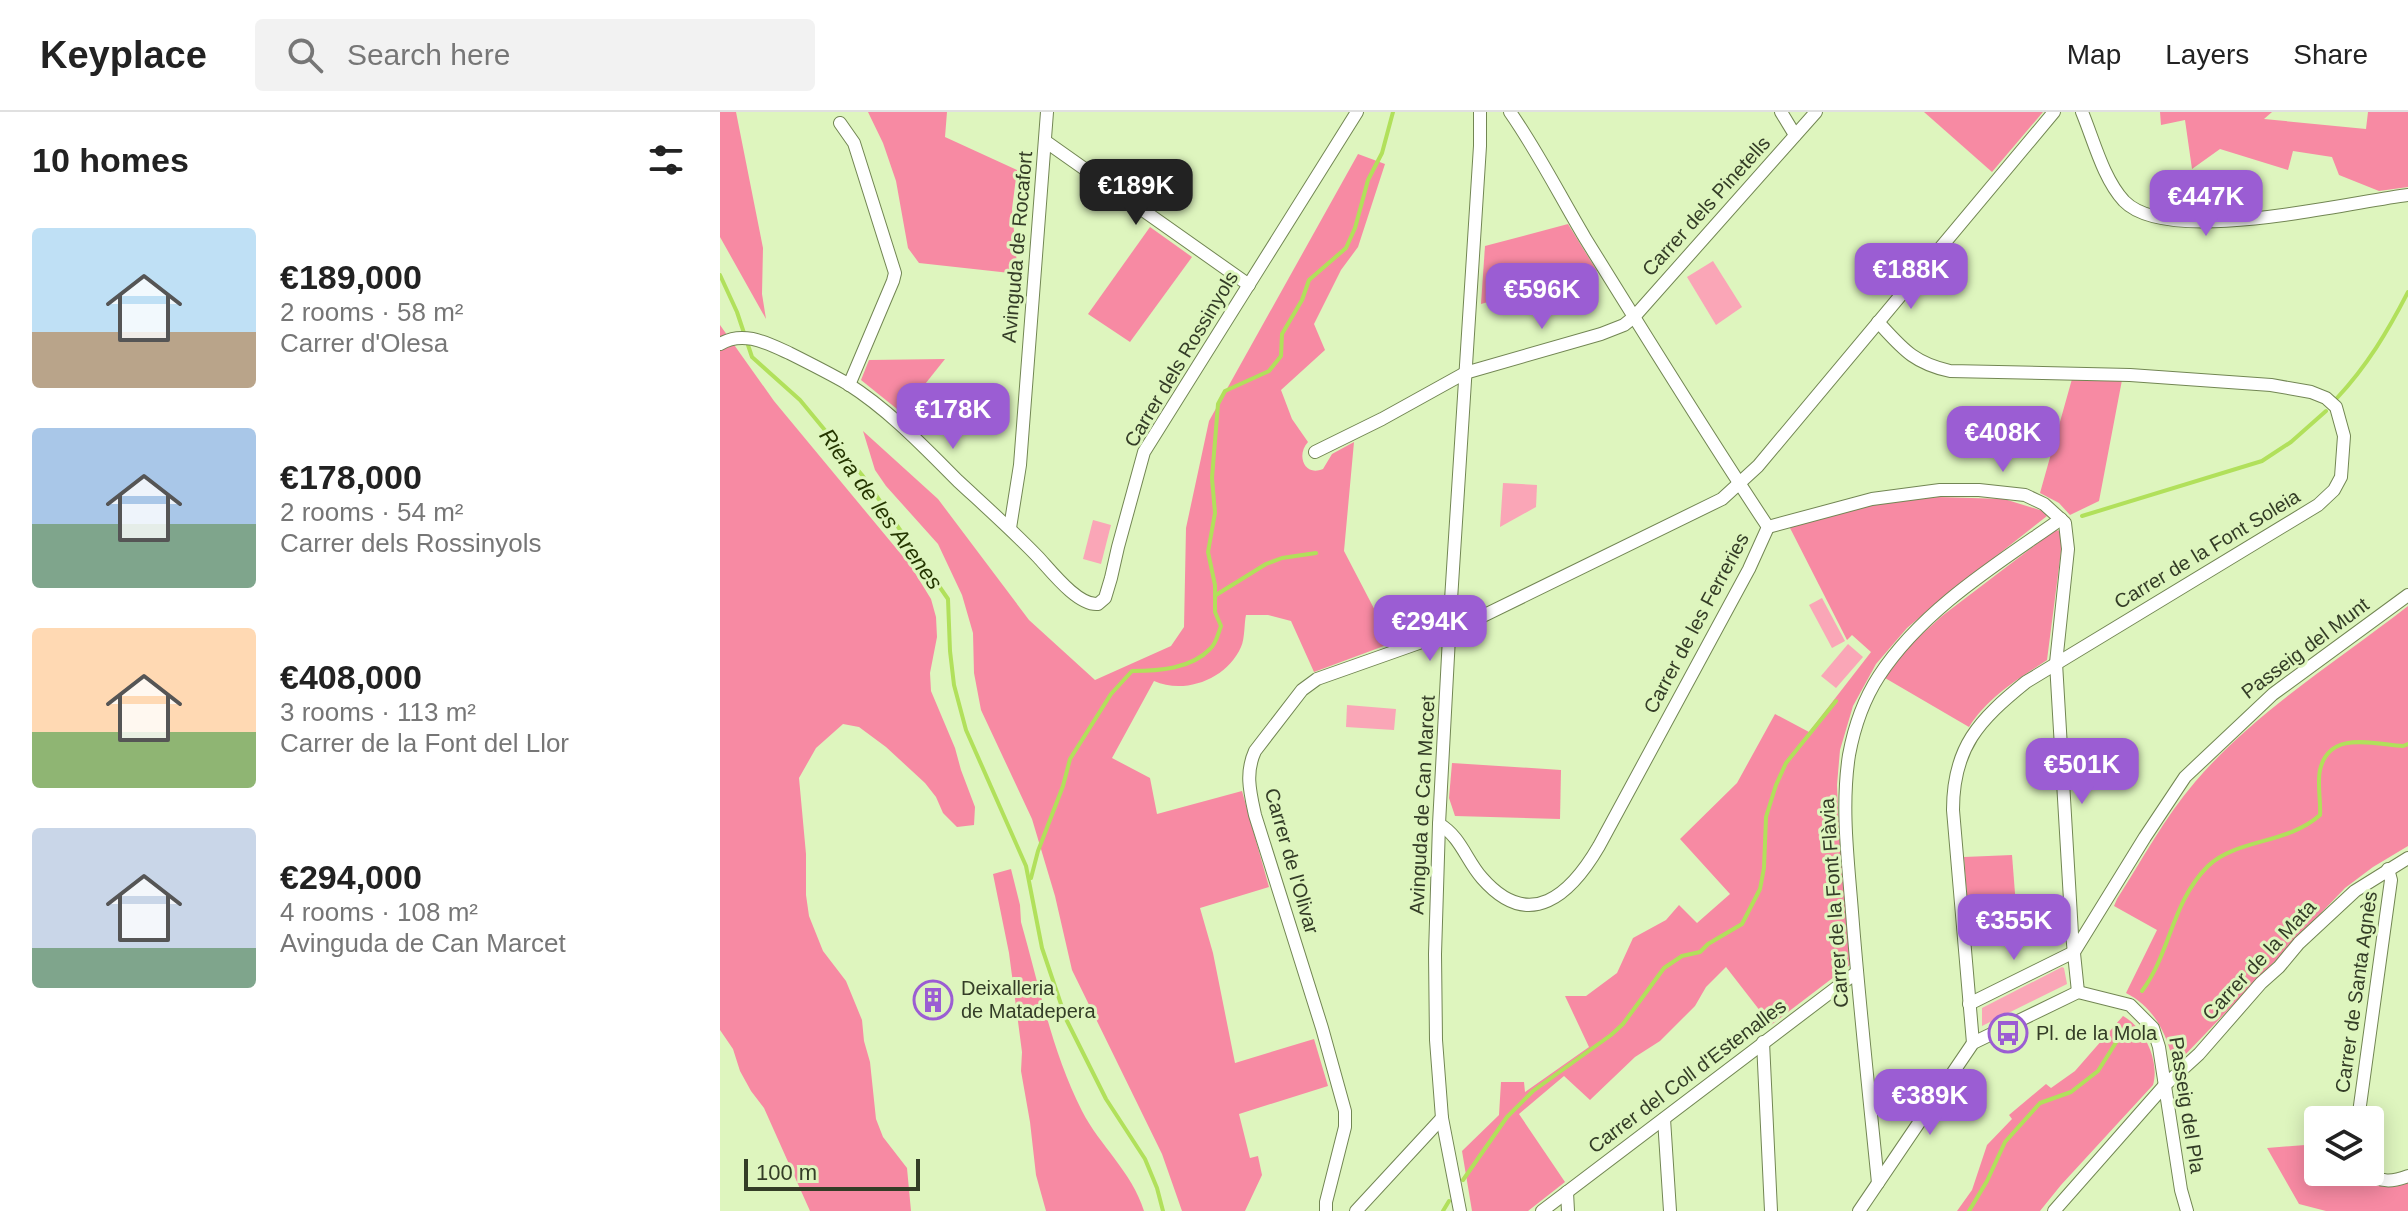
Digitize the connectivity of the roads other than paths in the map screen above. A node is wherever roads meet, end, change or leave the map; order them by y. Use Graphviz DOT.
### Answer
graph roads {
  1 [pos="1047,112"];
  2 [pos="1357,112"];
  3 [pos="1480,112"];
  4 [pos="1510,112"];
  5 [pos="1781,112"];
  6 [pos="1816,112"];
  7 [pos="2054,112"];
  8 [pos="2082,112"];
  9 [pos="840,123"];
  10 [pos="1795,135"];
  11 [pos="1045,141"];
  12 [pos="2408,195"];
  13 [pos="1249,285"];
  14 [pos="1634,317"];
  15 [pos="1878,322"];
  16 [pos="720,344"];
  17 [pos="1465,373"];
  18 [pos="849,385"];
  19 [pos="1315,452"];
  20 [pos="1739,484"];
  21 [pos="2061,519"];
  22 [pos="1768,527"];
  23 [pos="1010,528"];
  24 [pos="2408,595"];
  25 [pos="1450,632"];
  26 [pos="2056,663"];
  27 [pos="1439,824"];
  28 [pos="2408,858"];
  29 [pos="2388,869"];
  30 [pos="2074,952"];
  31 [pos="1857,972"];
  32 [pos="2078,992"];
  33 [pos="1969,1004"];
  34 [pos="1763,1042"];
  35 [pos="1973,1043"];
  36 [pos="2165,1085"];
  37 [pos="2360,1106"];
  38 [pos="1442,1118"];
  39 [pos="1664,1119"];
  40 [pos="2408,1176"];
  41 [pos="2384,1181"];
  42 [pos="1878,1183"];
  43 [pos="1567,1192"];
  44 [pos="1326,1211"];
  45 [pos="1356,1211"];
  46 [pos="1460,1211"];
  47 [pos="1542,1211"];
  48 [pos="1568,1211"];
  49 [pos="1670,1211"];
  50 [pos="1771,1211"];
  51 [pos="1859,1211"];
  52 [pos="2054,1211"];
  53 [pos="2187,1211"];
  1 -- 11 [label="street, Avinguda de Rocafort"];
  2 -- 13 [label="street, Carrer dels Rossinyols"];
  3 -- 17 [label="street, Avinguda de Can Marcet"];
  4 -- 14 [label="street, Carrer de les Ferreries"];
  5 -- 10 [label="street"];
  6 -- 10 [label="street, Carrer dels Pinetells"];
  7 -- 15 [label="street, Carrer de l'Olivar"];
  8 -- 12 [label="street"];
  9 -- 18 [label="street"];
  10 -- 14 [label="street, Carrer dels Pinetells"];
  11 -- 13 [label="street"];
  11 -- 23 [label="street, Avinguda de Rocafort"];
  13 -- 23 [label="street, Carrer dels Rossinyols"];
  14 -- 17 [label="street, Carrer dels Pinetells"];
  14 -- 20 [label="street, Carrer de les Ferreries"];
  15 -- 20 [label="street, Carrer de l'Olivar"];
  15 -- 26 [label="street, Carrer de la Font Soleia"];
  16 -- 18 [label="street, Carrer dels Rossinyols"];
  17 -- 19 [label="street, Carrer dels Pinetells"];
  17 -- 25 [label="street, Avinguda de Can Marcet"];
  18 -- 23 [label="street, Carrer dels Rossinyols"];
  20 -- 22 [label="street, Carrer de les Ferreries"];
  20 -- 25 [label="street, Carrer de l'Olivar"];
  21 -- 22 [label="street"];
  21 -- 26 [label="street"];
  21 -- 31 [label="street, Carrer de la Font Flàvia"];
  22 -- 27 [label="street, Carrer de les Ferreries"];
  24 -- 30 [label="street, Passeig del Munt"];
  25 -- 27 [label="street, Avinguda de Can Marcet"];
  25 -- 44 [label="street, Carrer de l'Olivar"];
  26 -- 30 [label="street"];
  26 -- 33 [label="street, Carrer de la Font Soleia"];
  27 -- 38 [label="street, Avinguda de Can Marcet"];
  28 -- 29 [label="street, Carrer de la Mata"];
  29 -- 36 [label="street, Carrer de la Mata"];
  29 -- 37 [label="street, Carrer de Santa Agnès"];
  30 -- 32 [label="street"];
  30 -- 33 [label="street"];
  31 -- 34 [label="street, Carrer del Coll d'Estenalles"];
  31 -- 42 [label="street, Carrer de la Font Flàvia"];
  32 -- 35 [label="street"];
  32 -- 36 [label="street, Passeig del Pla"];
  33 -- 35 [label="street, Carrer de la Font Soleia"];
  34 -- 39 [label="street, Carrer del Coll d'Estenalles"];
  34 -- 50 [label="street"];
  35 -- 42 [label="street"];
  36 -- 52 [label="street, Carrer de la Mata"];
  36 -- 53 [label="street, Passeig del Pla"];
  38 -- 45 [label="street"];
  38 -- 46 [label="street, Avinguda de Can Marcet"];
  39 -- 43 [label="street, Carrer del Coll d'Estenalles"];
  39 -- 49 [label="street"];
  40 -- 41 [label="street"];
  42 -- 51 [label="street"];
  43 -- 47 [label="street, Carrer del Coll d'Estenalles"];
  43 -- 48 [label="street"];
}
